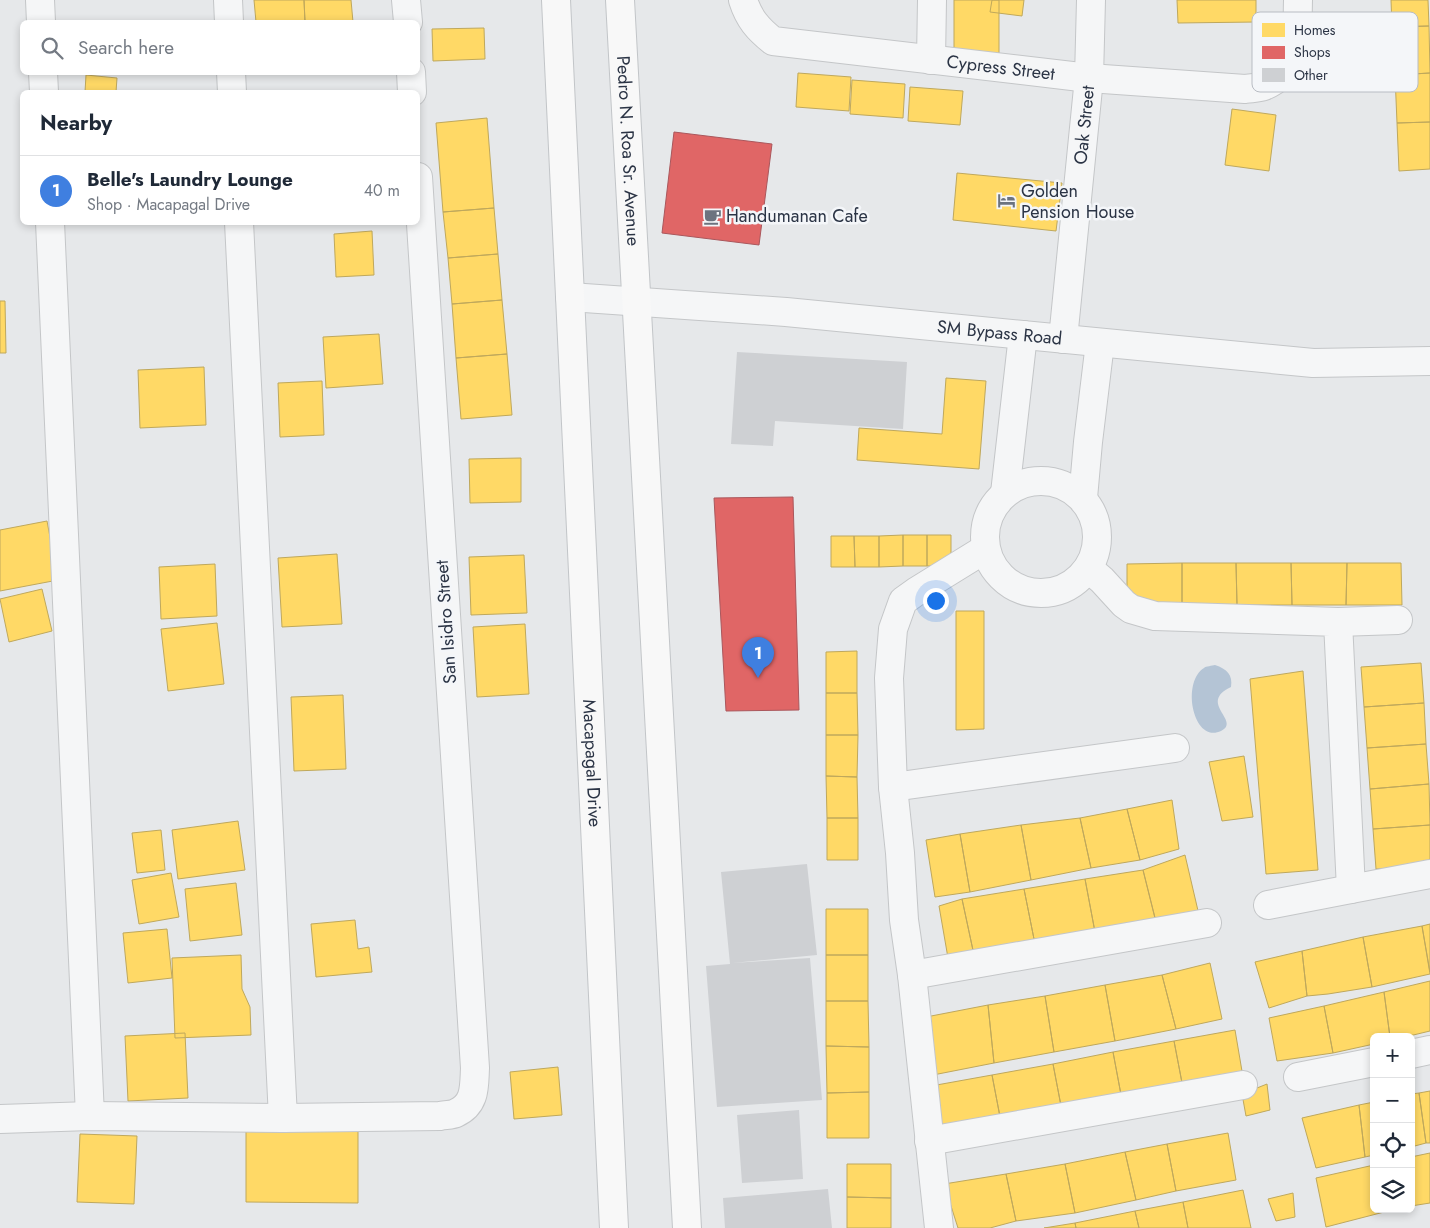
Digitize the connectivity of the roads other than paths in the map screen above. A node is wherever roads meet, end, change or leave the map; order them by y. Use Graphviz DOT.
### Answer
graph roads {
  1 [pos="40,0"];
  2 [pos="228,0"];
  3 [pos="406,0"];
  4 [pos="556,0"];
  5 [pos="620,0"];
  6 [pos="743,0"];
  7 [pos="932,0"];
  8 [pos="1091,0"];
  9 [pos="41,20"];
  10 [pos="229,20"];
  11 [pos="408,20"];
  12 [pos="931,60"];
  13 [pos="43,75"];
  14 [pos="231,75"];
  15 [pos="411,75"];
  16 [pos="1089,78"];
  17 [pos="1252,88"];
  18 [pos="44,90"];
  19 [pos="232,90"];
  20 [pos="412,90"];
  21 [pos="420,208"];
  22 [pos="50,225"];
  23 [pos="239,225"];
  24 [pos="570,297"];
  25 [pos="636,302"];
  26 [pos="1023,335"];
  27 [pos="1063,339"];
  28 [pos="1100,343"];
  29 [pos="1430,361"];
  30 [pos="1005,493"];
  31 [pos="1084,498"];
  32 [pos="985,549"];
  33 [pos="1088,568"];
  34 [pos="1398,620"];
  35 [pos="1338,622"];
  36 [pos="1175,748"];
  37 [pos="893,787"];
  38 [pos="1430,874"];
  39 [pos="1350,889"];
  40 [pos="1268,905"];
  41 [pos="1207,923"];
  42 [pos="912,975"];
  43 [pos="1430,1050"];
  44 [pos="1415,1053"];
  45 [pos="1370,1063"];
  46 [pos="1298,1077"];
  47 [pos="1243,1086"];
  48 [pos="90,1116"];
  49 [pos="283,1118"];
  50 [pos="0,1119"];
  51 [pos="929,1141"];
  52 [pos="614,1228"];
  53 [pos="687,1228"];
  54 [pos="939,1228"];
  1 -- 9 [label="street"];
  2 -- 10 [label="street"];
  3 -- 11 [label="street"];
  4 -- 24 [label="main road"];
  5 -- 25 [label="main road, Pedro N. Roa Sr. Avenue"];
  6 -- 12 [label="street, Cypress Street"];
  7 -- 12 [label="street"];
  8 -- 16 [label="street, Oak Street"];
  12 -- 16 [label="street, Cypress Street"];
  13 -- 18 [label="street"];
  14 -- 19 [label="street"];
  15 -- 20 [label="street"];
  16 -- 17 [label="street, Cypress Street"];
  16 -- 27 [label="street, Oak Street"];
  21 -- 49 [label="street, San Isidro Street"];
  22 -- 48 [label="street"];
  23 -- 49 [label="street"];
  24 -- 25 [label="street, SM Bypass Road"];
  24 -- 52 [label="main road, Macapagal Drive"];
  25 -- 26 [label="street, SM Bypass Road"];
  25 -- 53 [label="main road"];
  26 -- 27 [label="street, SM Bypass Road"];
  26 -- 30 [label="street"];
  27 -- 28 [label="street, SM Bypass Road"];
  28 -- 29 [label="street, SM Bypass Road"];
  28 -- 31 [label="street"];
  30 -- 31 [label="street"];
  30 -- 32 [label="street"];
  31 -- 33 [label="street"];
  32 -- 33 [label="street"];
  32 -- 37 [label="street"];
  33 -- 35 [label="street"];
  34 -- 35 [label="street"];
  35 -- 39 [label="street"];
  36 -- 37 [label="street"];
  37 -- 42 [label="street"];
  38 -- 39 [label="street"];
  39 -- 40 [label="street"];
  41 -- 42 [label="street"];
  42 -- 51 [label="street"];
  43 -- 44 [label="street"];
  45 -- 46 [label="street"];
  47 -- 51 [label="street"];
  48 -- 49 [label="street, San Isidro Street"];
  48 -- 50 [label="street, San Isidro Street"];
  51 -- 54 [label="street"];
}
